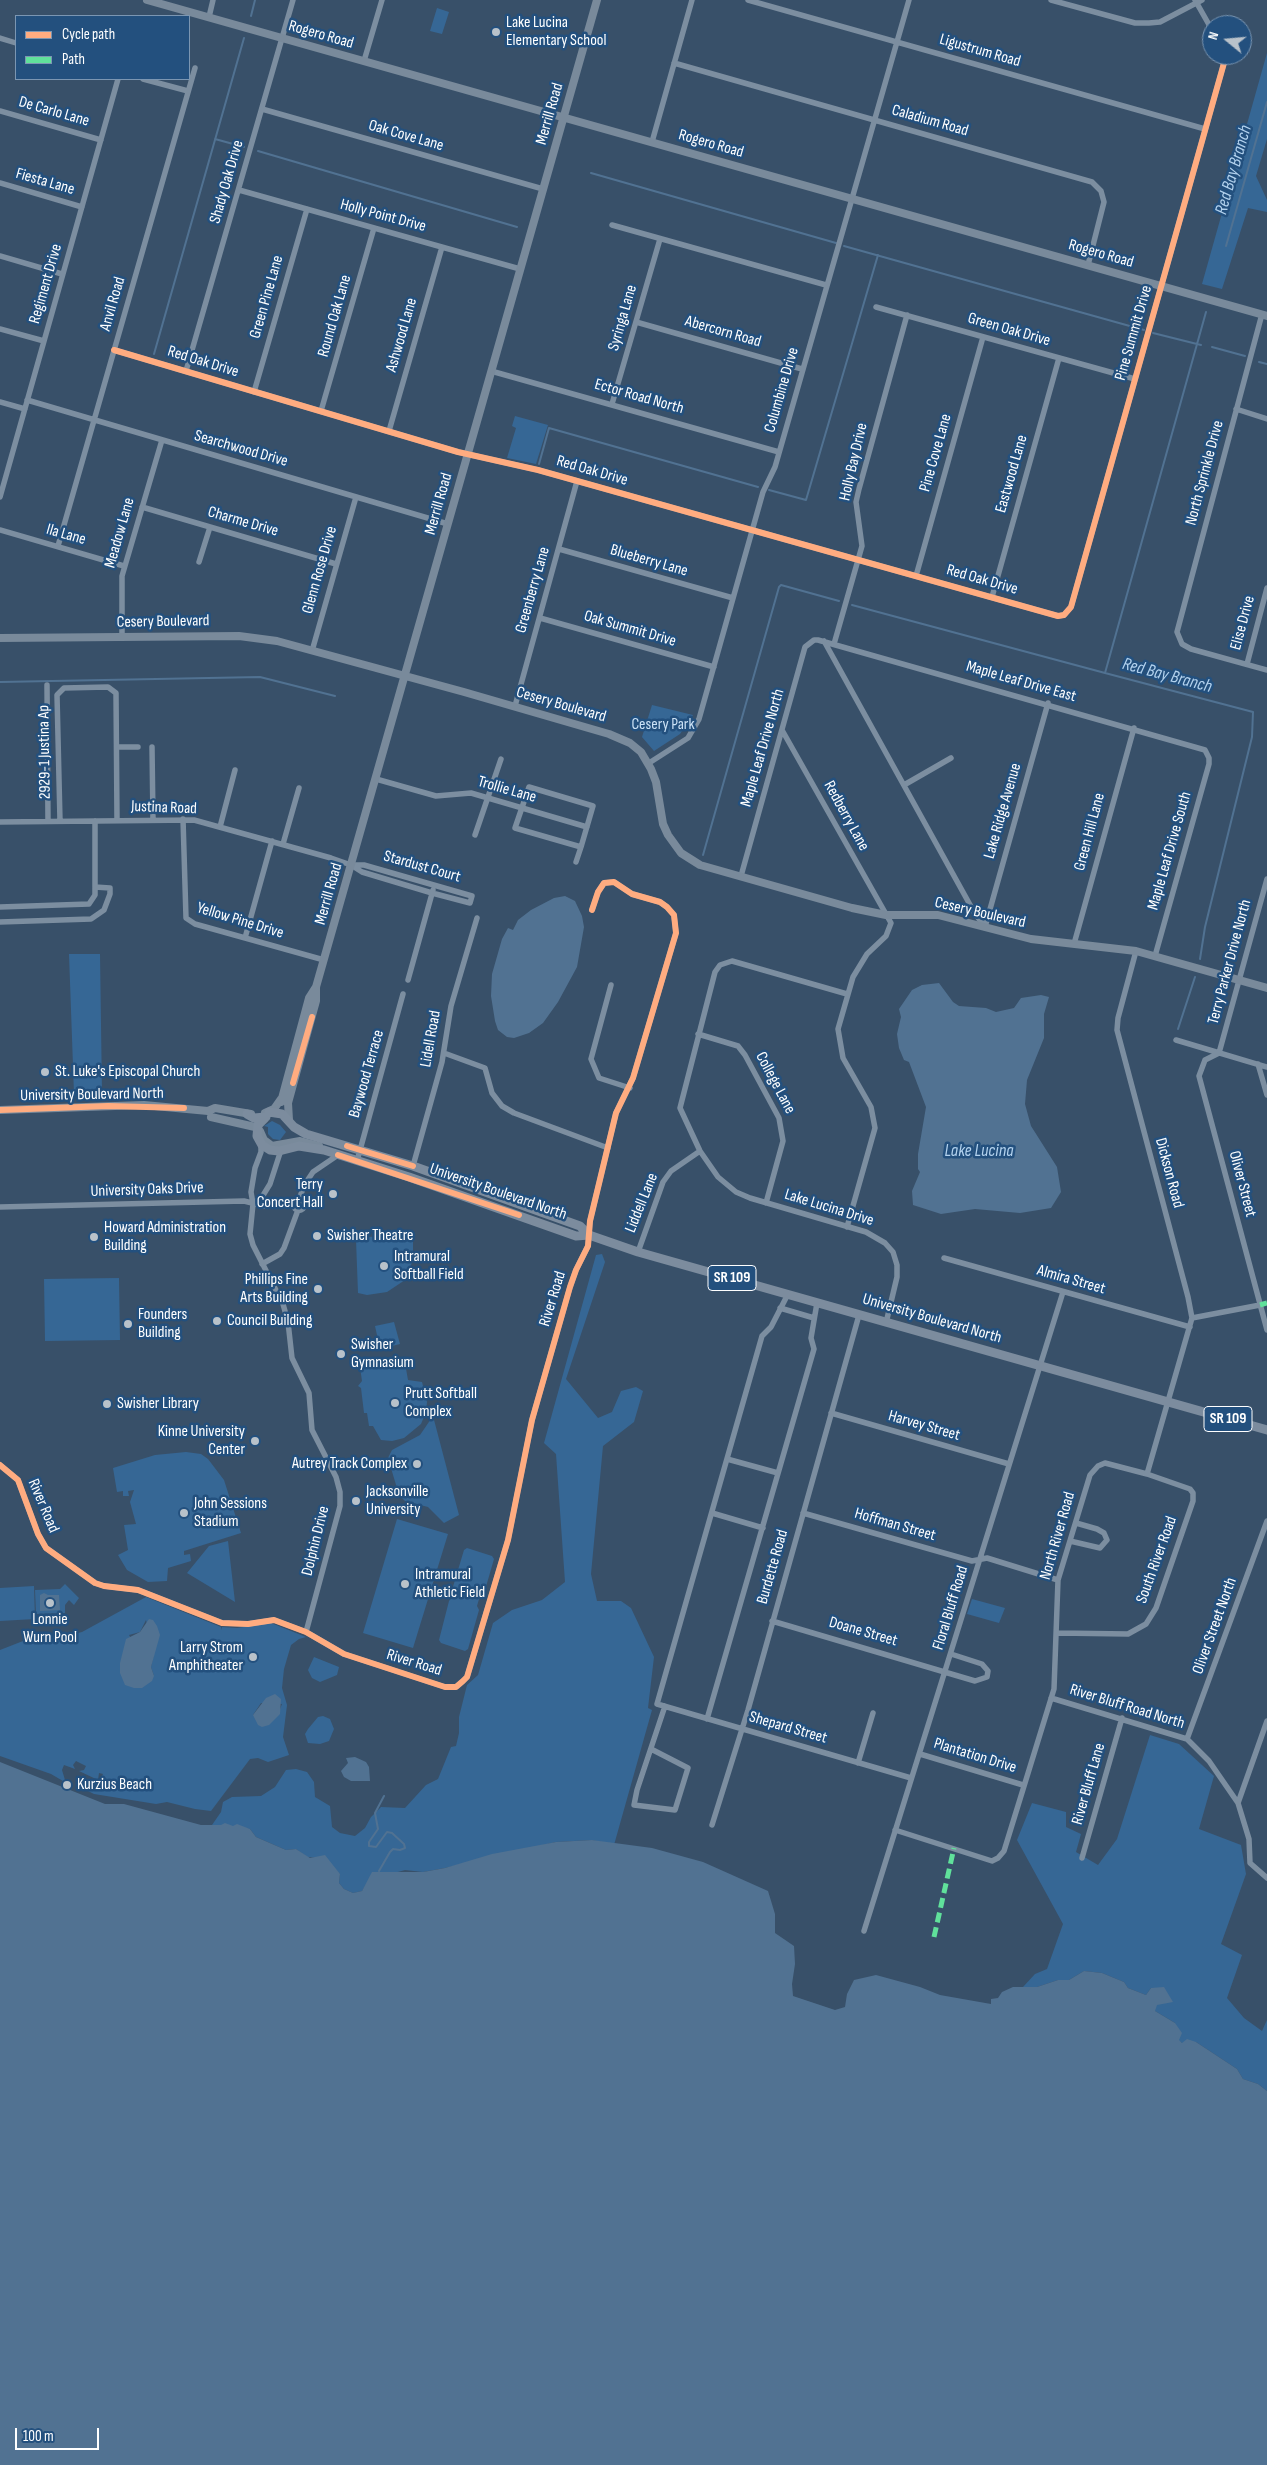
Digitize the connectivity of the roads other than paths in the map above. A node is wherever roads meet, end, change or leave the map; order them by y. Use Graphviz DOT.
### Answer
graph roads {
  1 [pos="147,0"];
  2 [pos="213,0"];
  3 [pos="293,0"];
  4 [pos="382,0"];
  5 [pos="597,0"];
  6 [pos="692,0"];
  7 [pos="748,0"];
  8 [pos="909,0"];
  9 [pos="1051,0"];
  10 [pos="1198,1"];
  11 [pos="1205,15"];
  12 [pos="208,17"];
  13 [pos="0,38"];
  14 [pos="282,38"];
  15 [pos="897,42"];
  16 [pos="15,43"];
  17 [pos="364,61"];
  18 [pos="674,63"];
  19 [pos="1223,65"];
  20 [pos="195,68"];
  21 [pos="118,80"];
  22 [pos="147,80"];
  23 [pos="188,91"];
  24 [pos="262,109"];
  25 [pos="0,111"];
  26 [pos="563,118"];
  27 [pos="875,120"];
  28 [pos="1205,129"];
  29 [pos="101,140"];
  30 [pos="652,142"];
  31 [pos="0,183"];
  32 [pos="543,189"];
  33 [pos="239,190"];
  34 [pos="853,199"];
  35 [pos="82,206"];
  36 [pos="307,210"];
  37 [pos="612,225"];
  38 [pos="374,228"];
  39 [pos="660,239"];
  40 [pos="442,247"];
  41 [pos="0,256"];
  42 [pos="1088,264"];
  43 [pos="520,269"];
  44 [pos="62,274"];
  45 [pos="826,285"];
  46 [pos="1161,285"];
  47 [pos="876,307"];
  48 [pos="1265,315"];
  49 [pos="907,316"];
  50 [pos="636,322"];
  51 [pos="0,329"];
  52 [pos="983,337"];
  53 [pos="44,341"];
  54 [pos="114,350"];
  55 [pos="1059,358"];
  56 [pos="802,369"];
  57 [pos="491,370"];
  58 [pos="186,371"];
  59 [pos="1135,379"];
  60 [pos="254,392"];
  61 [pos="27,400"];
  62 [pos="0,402"];
  63 [pos="612,404"];
  64 [pos="25,409"];
  65 [pos="1236,409"];
  66 [pos="321,411"];
  67 [pos="94,419"];
  68 [pos="1267,419"];
  69 [pos="389,431"];
  70 [pos="162,440"];
  71 [pos="779,452"];
  72 [pos="468,454"];
  73 [pos="3,475"];
  74 [pos="577,481"];
  75 [pos="0,496"];
  76 [pos="356,497"];
  77 [pos="142,507"];
  78 [pos="448,524"];
  79 [pos="210,527"];
  80 [pos="0,530"];
  81 [pos="752,530"];
  82 [pos="58,546"];
  83 [pos="559,550"];
  84 [pos="859,560"];
  85 [pos="199,562"];
  86 [pos="336,564"];
  87 [pos="124,566"];
  88 [pos="916,576"];
  89 [pos="1267,588"];
  90 [pos="992,597"];
  91 [pos="733,598"];
  92 [pos="1064,616"];
  93 [pos="540,618"];
  94 [pos="122,636"];
  95 [pos="0,638"];
  96 [pos="824,641"];
  97 [pos="834,644"];
  98 [pos="312,650"];
  99 [pos="1246,664"];
  100 [pos="714,667"];
  101 [pos="1267,670"];
  102 [pos="405,677"];
  103 [pos="48,685"];
  104 [pos="1048,704"];
  105 [pos="515,706"];
  106 [pos="1134,728"];
  107 [pos="782,730"];
  108 [pos="117,747"];
  109 [pos="138,747"];
  110 [pos="152,747"];
  111 [pos="1208,754"];
  112 [pos="951,758"];
  113 [pos="501,759"];
  114 [pos="649,763"];
  115 [pos="235,770"];
  116 [pos="376,779"];
  117 [pos="904,785"];
  118 [pos="299,788"];
  119 [pos="488,798"];
  120 [pos="522,809"];
  121 [pos="183,819"];
  122 [pos="117,820"];
  123 [pos="153,820"];
  124 [pos="48,821"];
  125 [pos="60,821"];
  126 [pos="95,821"];
  127 [pos="0,822"];
  128 [pos="220,827"];
  129 [pos="586,827"];
  130 [pos="475,835"];
  131 [pos="272,841"];
  132 [pos="283,844"];
  133 [pos="581,847"];
  134 [pos="576,862"];
  135 [pos="351,865"];
  136 [pos="741,876"];
  137 [pos="1267,879"];
  138 [pos="434,884"];
  139 [pos="95,887"];
  140 [pos="432,893"];
  141 [pos="1260,906"];
  142 [pos="0,907"];
  143 [pos="1267,908"];
  144 [pos="592,910"];
  145 [pos="886,915"];
  146 [pos="477,918"];
  147 [pos="0,922"];
  148 [pos="985,927"];
  149 [pos="245,938"];
  150 [pos="1074,944"];
  151 [pos="1136,951"];
  152 [pos="1155,956"];
  153 [pos="324,960"];
  154 [pos="408,980"];
  155 [pos="1239,980"];
  156 [pos="611,985"];
  157 [pos="316,987"];
  158 [pos="1267,988"];
  159 [pos="404,994"];
  160 [pos="847,994"];
  161 [pos="698,1034"];
  162 [pos="1176,1040"];
  163 [pos="444,1053"];
  164 [pos="1219,1053"];
  165 [pos="1258,1064"];
  166 [pos="1267,1067"];
  167 [pos="630,1088"];
  168 [pos="1267,1096"];
  169 [pos="0,1110"];
  170 [pos="210,1114"];
  171 [pos="247,1114"];
  172 [pos="271,1114"];
  173 [pos="291,1125"];
  174 [pos="258,1136"];
  175 [pos="283,1146"];
  176 [pos="608,1148"];
  177 [pos="360,1150"];
  178 [pos="700,1151"];
  179 [pos="338,1154"];
  180 [pos="357,1161"];
  181 [pos="413,1166"];
  182 [pos="496,1196"];
  183 [pos="299,1199"];
  184 [pos="766,1203"];
  185 [pos="253,1204"];
  186 [pos="492,1206"];
  187 [pos="0,1207"];
  188 [pos="296,1207"];
  189 [pos="847,1227"];
  190 [pos="589,1235"];
  191 [pos="638,1252"];
  192 [pos="944,1258"];
  193 [pos="262,1264"];
  194 [pos="1063,1292"];
  195 [pos="788,1294"];
  196 [pos="817,1303"];
  197 [pos="1260,1305"];
  198 [pos="780,1308"];
  199 [pos="859,1315"];
  200 [pos="814,1318"];
  201 [pos="1192,1318"];
  202 [pos="886,1323"];
  203 [pos="1190,1327"];
  204 [pos="1267,1330"];
  205 [pos="1041,1365"];
  206 [pos="1168,1401"];
  207 [pos="831,1413"];
  208 [pos="1267,1430"];
  209 [pos="727,1459"];
  210 [pos="1009,1464"];
  211 [pos="0,1465"];
  212 [pos="778,1474"];
  213 [pos="1147,1474"];
  214 [pos="712,1513"];
  215 [pos="803,1513"];
  216 [pos="1267,1521"];
  217 [pos="1076,1523"];
  218 [pos="763,1528"];
  219 [pos="1070,1541"];
  220 [pos="980,1560"];
  221 [pos="1058,1580"];
  222 [pos="772,1620"];
  223 [pos="306,1632"];
  224 [pos="1057,1633"];
  225 [pos="951,1654"];
  226 [pos="946,1671"];
  227 [pos="1051,1698"];
  228 [pos="665,1706"];
  229 [pos="873,1713"];
  230 [pos="1122,1718"];
  231 [pos="707,1719"];
  232 [pos="1267,1721"];
  233 [pos="741,1729"];
  234 [pos="1187,1740"];
  235 [pos="651,1749"];
  236 [pos="920,1754"];
  237 [pos="858,1763"];
  238 [pos="911,1778"];
  239 [pos="1023,1784"];
  240 [pos="1238,1803"];
  241 [pos="712,1825"];
  242 [pos="895,1830"];
  243 [pos="1082,1858"];
  244 [pos="1267,1878"];
  245 [pos="864,1931"];
  1 -- 12 [label="main road, Rogero Road"];
  2 -- 12 [label="street"];
  3 -- 14 [label="street, Shady Oak Drive"];
  4 -- 17 [label="street"];
  5 -- 26 [label="main road, Merrill Road"];
  6 -- 18 [label="street"];
  7 -- 15 [label="street, Ligustrum Road"];
  8 -- 15 [label="street, Columbine Drive"];
  9 -- 10 [label="street"];
  10 -- 11 [label="street"];
  12 -- 14 [label="main road, Rogero Road"];
  13 -- 16 [label="street"];
  14 -- 17 [label="main road, Rogero Road"];
  14 -- 24 [label="street, Shady Oak Drive"];
  15 -- 27 [label="street, Columbine Drive"];
  15 -- 28 [label="street, Ligustrum Road"];
  17 -- 26 [label="main road, Rogero Road"];
  18 -- 27 [label="street, Caladium Road"];
  18 -- 30 [label="street"];
  19 -- 28 [label="street, Pine Summit Drive"];
  20 -- 23 [label="street, Anvil Road"];
  21 -- 29 [label="street, Regiment Drive"];
  22 -- 23 [label="street"];
  23 -- 54 [label="street, Anvil Road"];
  24 -- 32 [label="street, Oak Cove Lane"];
  24 -- 33 [label="street, Shady Oak Drive"];
  25 -- 29 [label="street, De Carlo Lane"];
  26 -- 30 [label="main road, Rogero Road"];
  26 -- 32 [label="main road, Merrill Road"];
  27 -- 34 [label="street, Columbine Drive"];
  27 -- 42 [label="street, Caladium Road"];
  28 -- 46 [label="street, Pine Summit Drive"];
  29 -- 35 [label="street, Regiment Drive"];
  30 -- 34 [label="main road, Rogero Road"];
  31 -- 35 [label="street, Fiesta Lane"];
  32 -- 43 [label="main road, Merrill Road"];
  33 -- 36 [label="street, Holly Point Drive"];
  33 -- 58 [label="street, Shady Oak Drive"];
  34 -- 42 [label="main road, Rogero Road"];
  34 -- 45 [label="street, Columbine Drive"];
  35 -- 44 [label="street, Regiment Drive"];
  36 -- 38 [label="street, Holly Point Drive"];
  36 -- 60 [label="street, Green Pine Lane"];
  37 -- 39 [label="street"];
  38 -- 40 [label="street, Holly Point Drive"];
  38 -- 66 [label="street, Round Oak Lane"];
  39 -- 45 [label="street"];
  39 -- 50 [label="street, Syringa Lane"];
  40 -- 43 [label="street, Holly Point Drive"];
  40 -- 69 [label="street, Ashwood Lane"];
  41 -- 44 [label="street"];
  42 -- 46 [label="main road, Rogero Road"];
  43 -- 57 [label="main road, Merrill Road"];
  44 -- 53 [label="street, Regiment Drive"];
  45 -- 56 [label="street, Columbine Drive"];
  46 -- 48 [label="main road, Rogero Road"];
  46 -- 59 [label="street, Pine Summit Drive"];
  47 -- 49 [label="street, Green Oak Drive"];
  48 -- 65 [label="street, North Sprinkle Drive"];
  49 -- 52 [label="street, Green Oak Drive"];
  49 -- 84 [label="street, Holly Bay Drive"];
  50 -- 56 [label="street, Abercorn Road"];
  50 -- 63 [label="street, Syringa Lane"];
  51 -- 53 [label="street"];
  52 -- 55 [label="street, Green Oak Drive"];
  52 -- 88 [label="street, Pine Cove Lane"];
  53 -- 61 [label="street, Regiment Drive"];
  54 -- 58 [label="street, Red Oak Drive"];
  54 -- 67 [label="street, Anvil Road"];
  55 -- 59 [label="street, Green Oak Drive"];
  55 -- 90 [label="street, Eastwood Lane"];
  56 -- 71 [label="street, Columbine Drive"];
  57 -- 63 [label="street, Ector Road North"];
  57 -- 72 [label="main road, Merrill Road"];
  58 -- 60 [label="street, Red Oak Drive"];
  59 -- 92 [label="street, Pine Summit Drive"];
  60 -- 66 [label="street, Red Oak Drive"];
  61 -- 64 [label="street, Regiment Drive"];
  61 -- 67 [label="street, Searchwood Drive"];
  62 -- 64 [label="street"];
  63 -- 71 [label="street, Ector Road North"];
  64 -- 73 [label="street, Regiment Drive"];
  65 -- 68 [label="street"];
  65 -- 99 [label="street, North Sprinkle Drive"];
  66 -- 69 [label="street, Red Oak Drive"];
  67 -- 70 [label="street, Searchwood Drive"];
  67 -- 82 [label="street, Anvil Road"];
  69 -- 72 [label="street, Red Oak Drive"];
  70 -- 76 [label="street, Searchwood Drive"];
  70 -- 77 [label="street, Meadow Lane"];
  71 -- 81 [label="street, Columbine Drive"];
  72 -- 74 [label="street, Red Oak Drive"];
  72 -- 78 [label="main road, Merrill Road"];
  73 -- 75 [label="street, Regiment Drive"];
  74 -- 81 [label="street, Red Oak Drive"];
  74 -- 83 [label="street, Greenberry Lane"];
  76 -- 78 [label="street, Searchwood Drive"];
  76 -- 86 [label="street, Glenn Rose Drive"];
  77 -- 79 [label="street, Charme Drive"];
  77 -- 87 [label="street, Meadow Lane"];
  78 -- 102 [label="main road, Merrill Road"];
  79 -- 85 [label="street"];
  79 -- 86 [label="street, Charme Drive"];
  80 -- 82 [label="street, Ila Lane"];
  81 -- 84 [label="street, Red Oak Drive"];
  81 -- 91 [label="street, Columbine Drive"];
  82 -- 87 [label="street, Ila Lane"];
  83 -- 91 [label="street, Blueberry Lane"];
  83 -- 93 [label="street, Greenberry Lane"];
  84 -- 88 [label="street, Red Oak Drive"];
  84 -- 97 [label="street, Holly Bay Drive"];
  86 -- 98 [label="street, Glenn Rose Drive"];
  87 -- 94 [label="street, Meadow Lane"];
  88 -- 90 [label="street, Red Oak Drive"];
  89 -- 99 [label="street, Elise Drive"];
  90 -- 92 [label="street, Red Oak Drive"];
  91 -- 100 [label="street, Columbine Drive"];
  93 -- 100 [label="street, Oak Summit Drive"];
  93 -- 105 [label="street, Greenberry Lane"];
  94 -- 95 [label="main road, Cesery Boulevard"];
  94 -- 98 [label="main road, Cesery Boulevard"];
  96 -- 97 [label="street, Maple Leaf Drive East"];
  96 -- 107 [label="street, Maple Leaf Drive North"];
  96 -- 117 [label="street"];
  97 -- 104 [label="street, Maple Leaf Drive East"];
  98 -- 102 [label="main road, Cesery Boulevard"];
  99 -- 101 [label="street"];
  100 -- 114 [label="street, Columbine Drive"];
  102 -- 105 [label="main road, Cesery Boulevard"];
  102 -- 116 [label="main road, Merrill Road"];
  103 -- 124 [label="street"];
  104 -- 106 [label="street, Maple Leaf Drive East"];
  104 -- 148 [label="street, Lake Ridge Avenue"];
  105 -- 114 [label="main road, Cesery Boulevard"];
  106 -- 111 [label="street, Maple Leaf Drive East"];
  106 -- 150 [label="street, Green Hill Lane"];
  107 -- 136 [label="street, Maple Leaf Drive North"];
  107 -- 145 [label="street, Redberry Lane"];
  108 -- 109 [label="street"];
  108 -- 122 [label="street, 2929-1 Justina Ap"];
  108 -- 125 [label="street, 2929-1 Justina Ap"];
  110 -- 123 [label="street"];
  111 -- 152 [label="street, Maple Leaf Drive South"];
  112 -- 117 [label="street"];
  113 -- 119 [label="street"];
  114 -- 136 [label="main road, Cesery Boulevard"];
  115 -- 128 [label="street"];
  116 -- 119 [label="street, Trollie Lane"];
  116 -- 135 [label="main road, Merrill Road"];
  117 -- 148 [label="street"];
  118 -- 132 [label="street"];
  119 -- 120 [label="street, Trollie Lane"];
  119 -- 130 [label="street"];
  120 -- 129 [label="street, Trollie Lane"];
  120 -- 129 [label="street"];
  120 -- 133 [label="street"];
  121 -- 123 [label="street, Justina Road"];
  121 -- 128 [label="street, Justina Road"];
  121 -- 149 [label="street, Yellow Pine Drive"];
  122 -- 123 [label="street, Justina Road"];
  122 -- 126 [label="street, Justina Road"];
  124 -- 125 [label="street, Justina Road"];
  124 -- 127 [label="street, Justina Road"];
  125 -- 126 [label="street, Justina Road"];
  126 -- 139 [label="street"];
  128 -- 131 [label="street, Justina Road"];
  129 -- 133 [label="street"];
  131 -- 132 [label="street, Justina Road"];
  131 -- 149 [label="street"];
  132 -- 135 [label="street, Justina Road"];
  133 -- 134 [label="street"];
  135 -- 138 [label="street, Stardust Court"];
  135 -- 140 [label="street, Stardust Court"];
  135 -- 153 [label="main road, Merrill Road"];
  136 -- 145 [label="main road, Cesery Boulevard"];
  137 -- 141 [label="street, Terry Parker Drive North"];
  138 -- 140 [label="street"];
  138 -- 140 [label="street, Stardust Court"];
  139 -- 142 [label="street"];
  139 -- 147 [label="street"];
  140 -- 154 [label="street"];
  141 -- 143 [label="street"];
  141 -- 155 [label="street, Terry Parker Drive North"];
  144 -- 167 [label="street, River Road"];
  145 -- 148 [label="main road, Cesery Boulevard"];
  145 -- 160 [label="street"];
  146 -- 163 [label="street, Lidell Road"];
  148 -- 150 [label="main road, Cesery Boulevard"];
  149 -- 153 [label="street, Yellow Pine Drive"];
  150 -- 151 [label="main road, Cesery Boulevard"];
  151 -- 152 [label="main road, Cesery Boulevard"];
  151 -- 201 [label="street, Dickson Road"];
  152 -- 155 [label="main road, Cesery Boulevard"];
  153 -- 157 [label="main road, Merrill Road"];
  155 -- 158 [label="main road, Cesery Boulevard"];
  155 -- 164 [label="street, Terry Parker Drive North"];
  156 -- 167 [label="street"];
  157 -- 172 [label="main road, Merrill Road"];
  157 -- 173 [label="main road, Merrill Road"];
  159 -- 177 [label="street, Baywood Terrace"];
  160 -- 161 [label="street, Lake Lucina Drive"];
  160 -- 189 [label="street"];
  161 -- 178 [label="street, Lake Lucina Drive"];
  161 -- 184 [label="street, College Lane"];
  162 -- 164 [label="street"];
  163 -- 176 [label="street"];
  163 -- 181 [label="street, Lidell Road"];
  164 -- 165 [label="street"];
  164 -- 197 [label="street, Oliver Street"];
  165 -- 166 [label="street"];
  165 -- 168 [label="street"];
  167 -- 176 [label="street, River Road"];
  169 -- 170 [label="main road, University Boulevard North / SR 109"];
  170 -- 171 [label="main road, University Boulevard North / SR 109"];
  170 -- 174 [label="main road, SR 109"];
  171 -- 172 [label="main road, SR 109"];
  172 -- 173 [label="main road, SR 109"];
  172 -- 174 [label="main road"];
  173 -- 175 [label="main road"];
  173 -- 177 [label="main road, University Boulevard North / SR 109"];
  174 -- 175 [label="main road, SR 109"];
  174 -- 175 [label="main road, University Boulevard North / SR 109"];
  174 -- 185 [label="street, Dolphin Drive"];
  175 -- 179 [label="main road, University Boulevard North / SR 109"];
  175 -- 185 [label="street"];
  176 -- 190 [label="street, River Road"];
  177 -- 180 [label="street, Baywood Terrace"];
  177 -- 181 [label="main road, University Boulevard North / SR 109"];
  178 -- 184 [label="street, Lake Lucina Drive"];
  178 -- 191 [label="street, Liddell Lane"];
  179 -- 180 [label="main road, University Boulevard North / SR 109"];
  179 -- 183 [label="street"];
  180 -- 186 [label="main road, University Boulevard North / SR 109"];
  181 -- 182 [label="main road, University Boulevard North / SR 109"];
  182 -- 186 [label="main road"];
  182 -- 190 [label="main road, University Boulevard North / SR 109"];
  183 -- 188 [label="street"];
  183 -- 188 [label="street"];
  184 -- 189 [label="street, Lake Lucina Drive"];
  185 -- 187 [label="street, University Oaks Drive"];
  185 -- 188 [label="street, University Oaks Drive"];
  185 -- 193 [label="street, Dolphin Drive"];
  186 -- 190 [label="main road, University Boulevard North / SR 109"];
  188 -- 193 [label="street"];
  189 -- 202 [label="street, Lake Lucina Drive"];
  190 -- 191 [label="main road, University Boulevard North / SR 109"];
  190 -- 223 [label="street, River Road"];
  191 -- 195 [label="main road, University Boulevard North / SR 109"];
  192 -- 194 [label="street, Almira Street"];
  193 -- 223 [label="street, Dolphin Drive"];
  194 -- 203 [label="street, Almira Street"];
  194 -- 205 [label="street, Floral Bluff Road"];
  195 -- 196 [label="main road, University Boulevard North / SR 109"];
  195 -- 198 [label="street"];
  196 -- 199 [label="main road, University Boulevard North / SR 109"];
  196 -- 200 [label="street"];
  197 -- 201 [label="street"];
  197 -- 204 [label="street, Oliver Street"];
  198 -- 200 [label="street"];
  198 -- 209 [label="street"];
  199 -- 202 [label="main road, University Boulevard North / SR 109"];
  199 -- 207 [label="street, Burdette Road"];
  200 -- 212 [label="street"];
  201 -- 203 [label="street, Dickson Road"];
  202 -- 205 [label="main road, University Boulevard North / SR 109"];
  203 -- 206 [label="street, Dickson Road"];
  205 -- 206 [label="main road, University Boulevard North / SR 109"];
  205 -- 210 [label="street, Floral Bluff Road"];
  206 -- 208 [label="main road, University Boulevard North / SR 109"];
  206 -- 213 [label="street, Dickson Road"];
  207 -- 210 [label="street, Harvey Street"];
  207 -- 215 [label="street, Burdette Road"];
  209 -- 212 [label="street"];
  209 -- 214 [label="street"];
  210 -- 220 [label="street, Floral Bluff Road"];
  211 -- 223 [label="street, River Road"];
  212 -- 218 [label="street"];
  213 -- 217 [label="street, North River Road"];
  213 -- 224 [label="street, South River Road"];
  214 -- 218 [label="street"];
  214 -- 228 [label="street, Shepard Street"];
  215 -- 220 [label="street, Hoffman Street"];
  215 -- 222 [label="street, Burdette Road"];
  216 -- 234 [label="street, Oliver Street North"];
  217 -- 219 [label="street, North River Road"];
  217 -- 219 [label="street"];
  218 -- 231 [label="street"];
  219 -- 221 [label="street, North River Road"];
  220 -- 221 [label="street, Hoffman Street"];
  220 -- 225 [label="street, Floral Bluff Road"];
  221 -- 224 [label="street, North River Road"];
  222 -- 226 [label="street, Doane Street"];
  222 -- 233 [label="street, Burdette Road"];
  224 -- 227 [label="street, North River Road"];
  225 -- 226 [label="street, Floral Bluff Road"];
  225 -- 226 [label="street, Doane Street"];
  226 -- 236 [label="street, Floral Bluff Road"];
  227 -- 230 [label="street, River Bluff Road North"];
  227 -- 239 [label="street, River Bluff Road North"];
  228 -- 231 [label="street, Shepard Street"];
  228 -- 235 [label="street"];
  229 -- 237 [label="street"];
  230 -- 234 [label="street, River Bluff Road North"];
  230 -- 243 [label="street, River Bluff Lane"];
  231 -- 233 [label="street, Shepard Street"];
  232 -- 240 [label="street"];
  233 -- 237 [label="street, Shepard Street"];
  233 -- 241 [label="street, Burdette Road"];
  234 -- 240 [label="street, River Bluff Road North"];
  235 -- 235 [label="street"];
  236 -- 238 [label="street, Floral Bluff Road"];
  236 -- 239 [label="street, Plantation Drive"];
  237 -- 238 [label="street, Shepard Street"];
  238 -- 242 [label="street, Floral Bluff Road"];
  239 -- 242 [label="street, River Bluff Road North"];
  240 -- 244 [label="street, River Bluff Road North"];
  242 -- 245 [label="street, Floral Bluff Road"];
}
